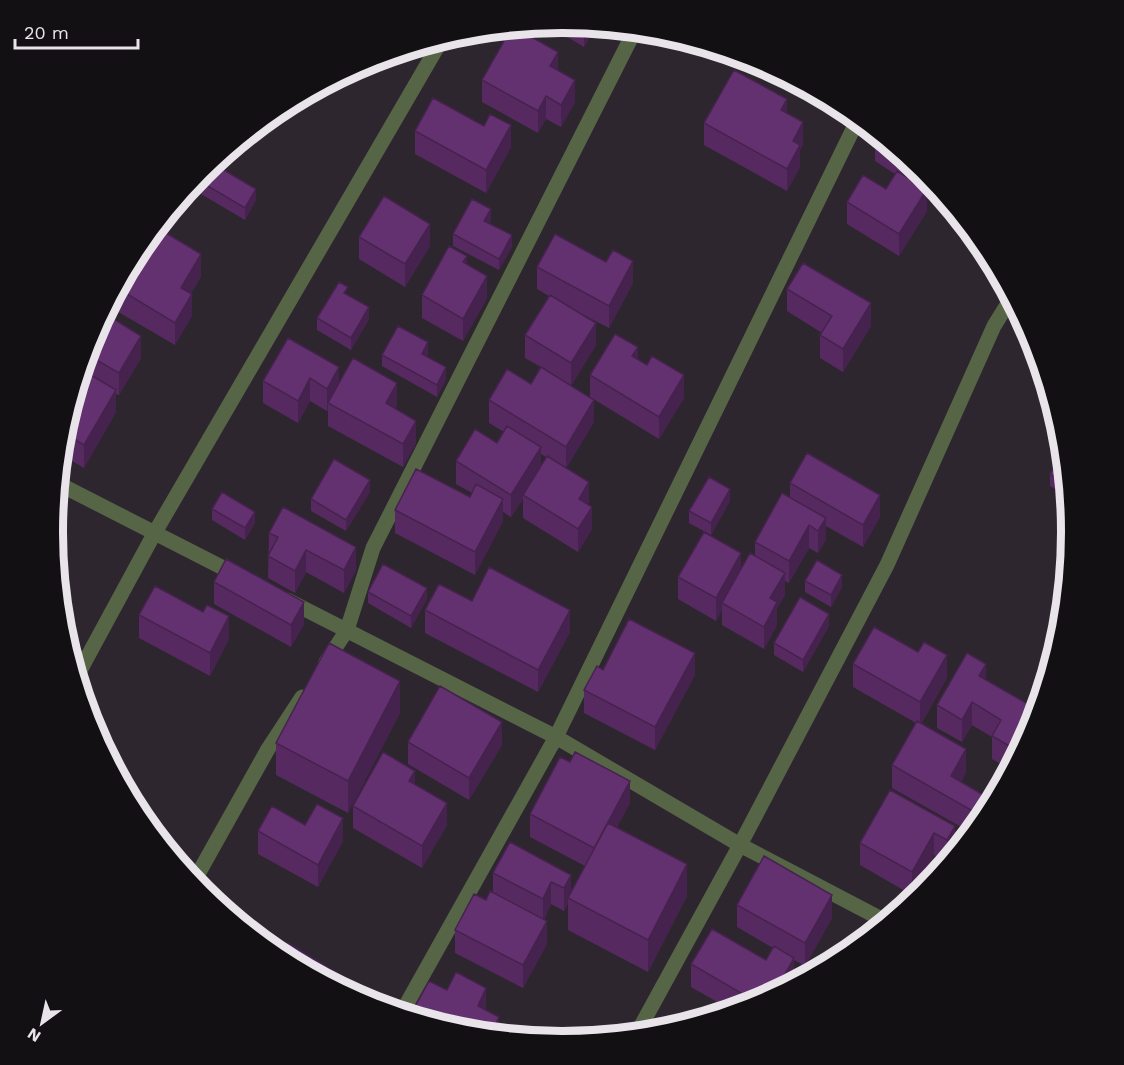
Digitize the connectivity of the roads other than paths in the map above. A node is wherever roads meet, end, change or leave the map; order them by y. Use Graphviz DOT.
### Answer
graph roads {
  1 [pos="631,38"];
  2 [pos="436,49"];
  3 [pos="854,127"];
  4 [pos="1007,306"];
  5 [pos="65,487"];
  6 [pos="154,534"];
  7 [pos="250,582"];
  8 [pos="272,593"];
  9 [pos="347,630"];
  10 [pos="82,668"];
  11 [pos="321,670"];
  12 [pos="308,690"];
  13 [pos="556,737"];
  14 [pos="740,845"];
  15 [pos="198,875"];
  16 [pos="879,918"];
  17 [pos="405,1006"];
  18 [pos="641,1025"];
  1 -- 9 [label="street"];
  2 -- 6 [label="street"];
  3 -- 13 [label="street"];
  4 -- 14 [label="street"];
  5 -- 6 [label="street"];
  6 -- 7 [label="street"];
  6 -- 10 [label="street"];
  8 -- 9 [label="street"];
  9 -- 11 [label="street"];
  9 -- 13 [label="street"];
  12 -- 15 [label="street"];
  13 -- 14 [label="street"];
  13 -- 17 [label="street"];
  14 -- 16 [label="street"];
  14 -- 18 [label="street"];
}
